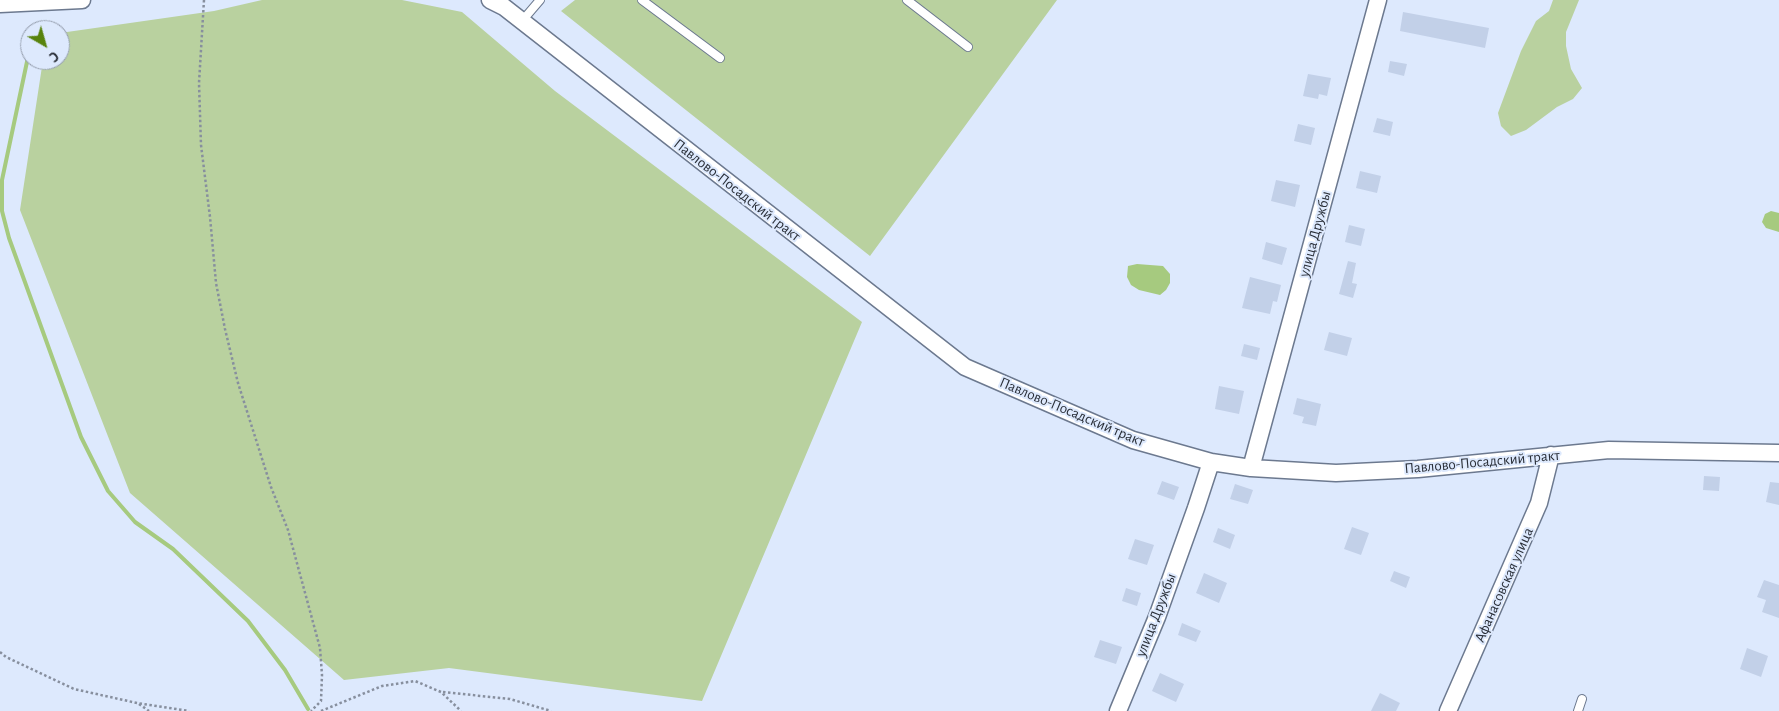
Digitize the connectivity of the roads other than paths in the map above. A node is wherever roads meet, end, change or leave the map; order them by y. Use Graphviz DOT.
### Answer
graph roads {
  1 [pos="82,0"];
  2 [pos="490,0"];
  3 [pos="540,0"];
  4 [pos="642,0"];
  5 [pos="907,0"];
  6 [pos="1378,0"];
  7 [pos="0,4"];
  8 [pos="521,22"];
  9 [pos="968,47"];
  10 [pos="720,58"];
  11 [pos="1779,453"];
  12 [pos="1551,455"];
  13 [pos="1211,462"];
  14 [pos="1252,468"];
  15 [pos="1582,699"];
  16 [pos="1118,711"];
  17 [pos="1448,711"];
  18 [pos="1578,711"];
  1 -- 7 [label="street"];
  2 -- 8 [label="street, Павлово-Посадский тракт"];
  3 -- 8 [label="lane"];
  4 -- 10 [label="lane"];
  5 -- 9 [label="lane"];
  6 -- 14 [label="street, улица Дружбы"];
  8 -- 13 [label="street, Павлово-Посадский тракт"];
  11 -- 12 [label="street, Павлово-Посадский тракт"];
  12 -- 14 [label="street, Павлово-Посадский тракт"];
  12 -- 17 [label="street, Афанасовская улица"];
  13 -- 14 [label="street, Павлово-Посадский тракт"];
  13 -- 16 [label="street, улица Дружбы"];
  15 -- 18 [label="lane"];
}
